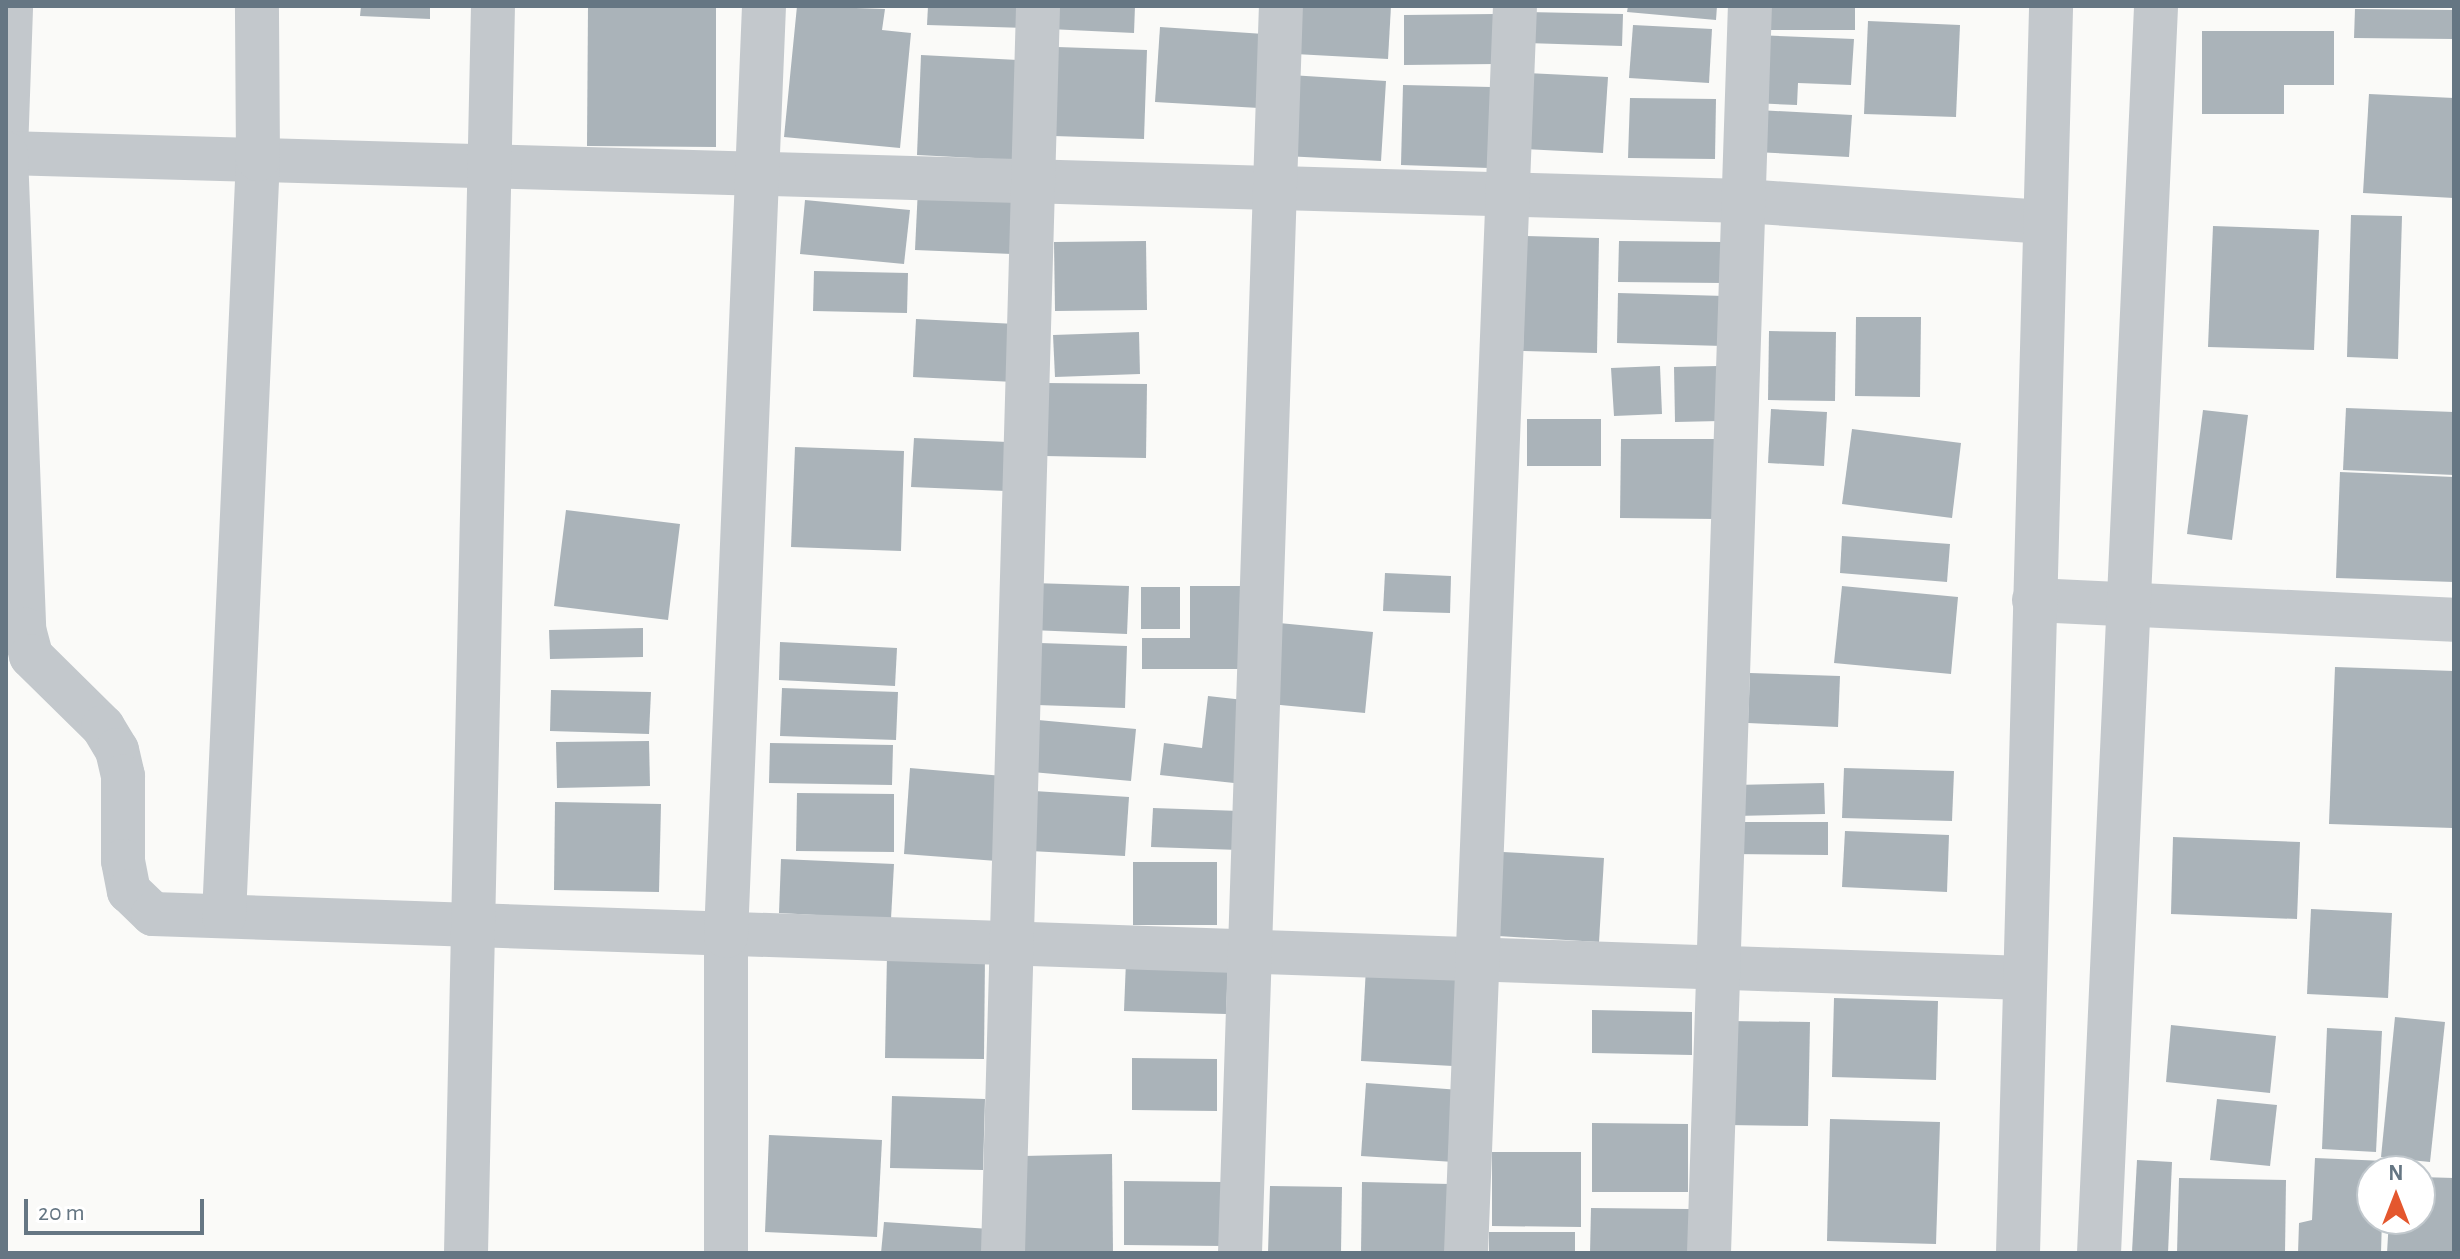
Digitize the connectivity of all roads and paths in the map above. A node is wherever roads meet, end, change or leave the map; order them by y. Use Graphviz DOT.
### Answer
graph roads {
  1 [pos="11,6"];
  2 [pos="257,6"];
  3 [pos="493,6"];
  4 [pos="764,6"];
  5 [pos="1038,6"];
  6 [pos="1281,6"];
  7 [pos="1515,6"];
  8 [pos="1750,6"];
  9 [pos="2051,6"];
  10 [pos="2156,6"];
  11 [pos="6,153"];
  12 [pos="258,159"];
  13 [pos="491,165"];
  14 [pos="756,172"];
  15 [pos="1032,180"];
  16 [pos="1275,187"];
  17 [pos="1510,194"];
  18 [pos="1744,201"];
  19 [pos="2043,222"];
  20 [pos="2034,600"];
  21 [pos="2131,604"];
  22 [pos="2454,620"];
  23 [pos="224,916"];
  24 [pos="470,922"];
  25 [pos="726,936"];
  26 [pos="1010,946"];
  27 [pos="1250,954"];
  28 [pos="1479,961"];
  29 [pos="1721,970"];
  30 [pos="2025,978"];
  31 [pos="466,1253"];
  32 [pos="726,1253"];
  33 [pos="1003,1253"];
  34 [pos="1240,1253"];
  35 [pos="1466,1253"];
  36 [pos="1709,1253"];
  37 [pos="2018,1253"];
  38 [pos="2099,1253"];
  1 -- 11 [label="street"];
  2 -- 12 [label="street"];
  3 -- 13 [label="street"];
  4 -- 14 [label="street"];
  5 -- 15 [label="street"];
  6 -- 16 [label="street"];
  7 -- 17 [label="street"];
  8 -- 18 [label="street"];
  9 -- 19 [label="street"];
  10 -- 21 [label="street"];
  11 -- 12 [label="street"];
  11 -- 23 [label="street"];
  12 -- 13 [label="street"];
  12 -- 23 [label="street"];
  13 -- 14 [label="street"];
  13 -- 24 [label="street"];
  14 -- 15 [label="street"];
  14 -- 25 [label="street"];
  15 -- 16 [label="street"];
  15 -- 26 [label="street"];
  16 -- 17 [label="street"];
  16 -- 27 [label="street"];
  17 -- 18 [label="street"];
  17 -- 28 [label="street"];
  18 -- 19 [label="street"];
  18 -- 29 [label="street"];
  19 -- 20 [label="street"];
  20 -- 21 [label="street"];
  20 -- 30 [label="street"];
  21 -- 22 [label="street"];
  21 -- 38 [label="street"];
  23 -- 24 [label="street"];
  24 -- 25 [label="street"];
  24 -- 31 [label="street"];
  25 -- 26 [label="street"];
  25 -- 32 [label="street"];
  26 -- 27 [label="street"];
  26 -- 33 [label="street"];
  27 -- 28 [label="street"];
  27 -- 34 [label="street"];
  28 -- 29 [label="street"];
  28 -- 35 [label="street"];
  29 -- 30 [label="street"];
  29 -- 36 [label="street"];
  30 -- 37 [label="street"];
}
